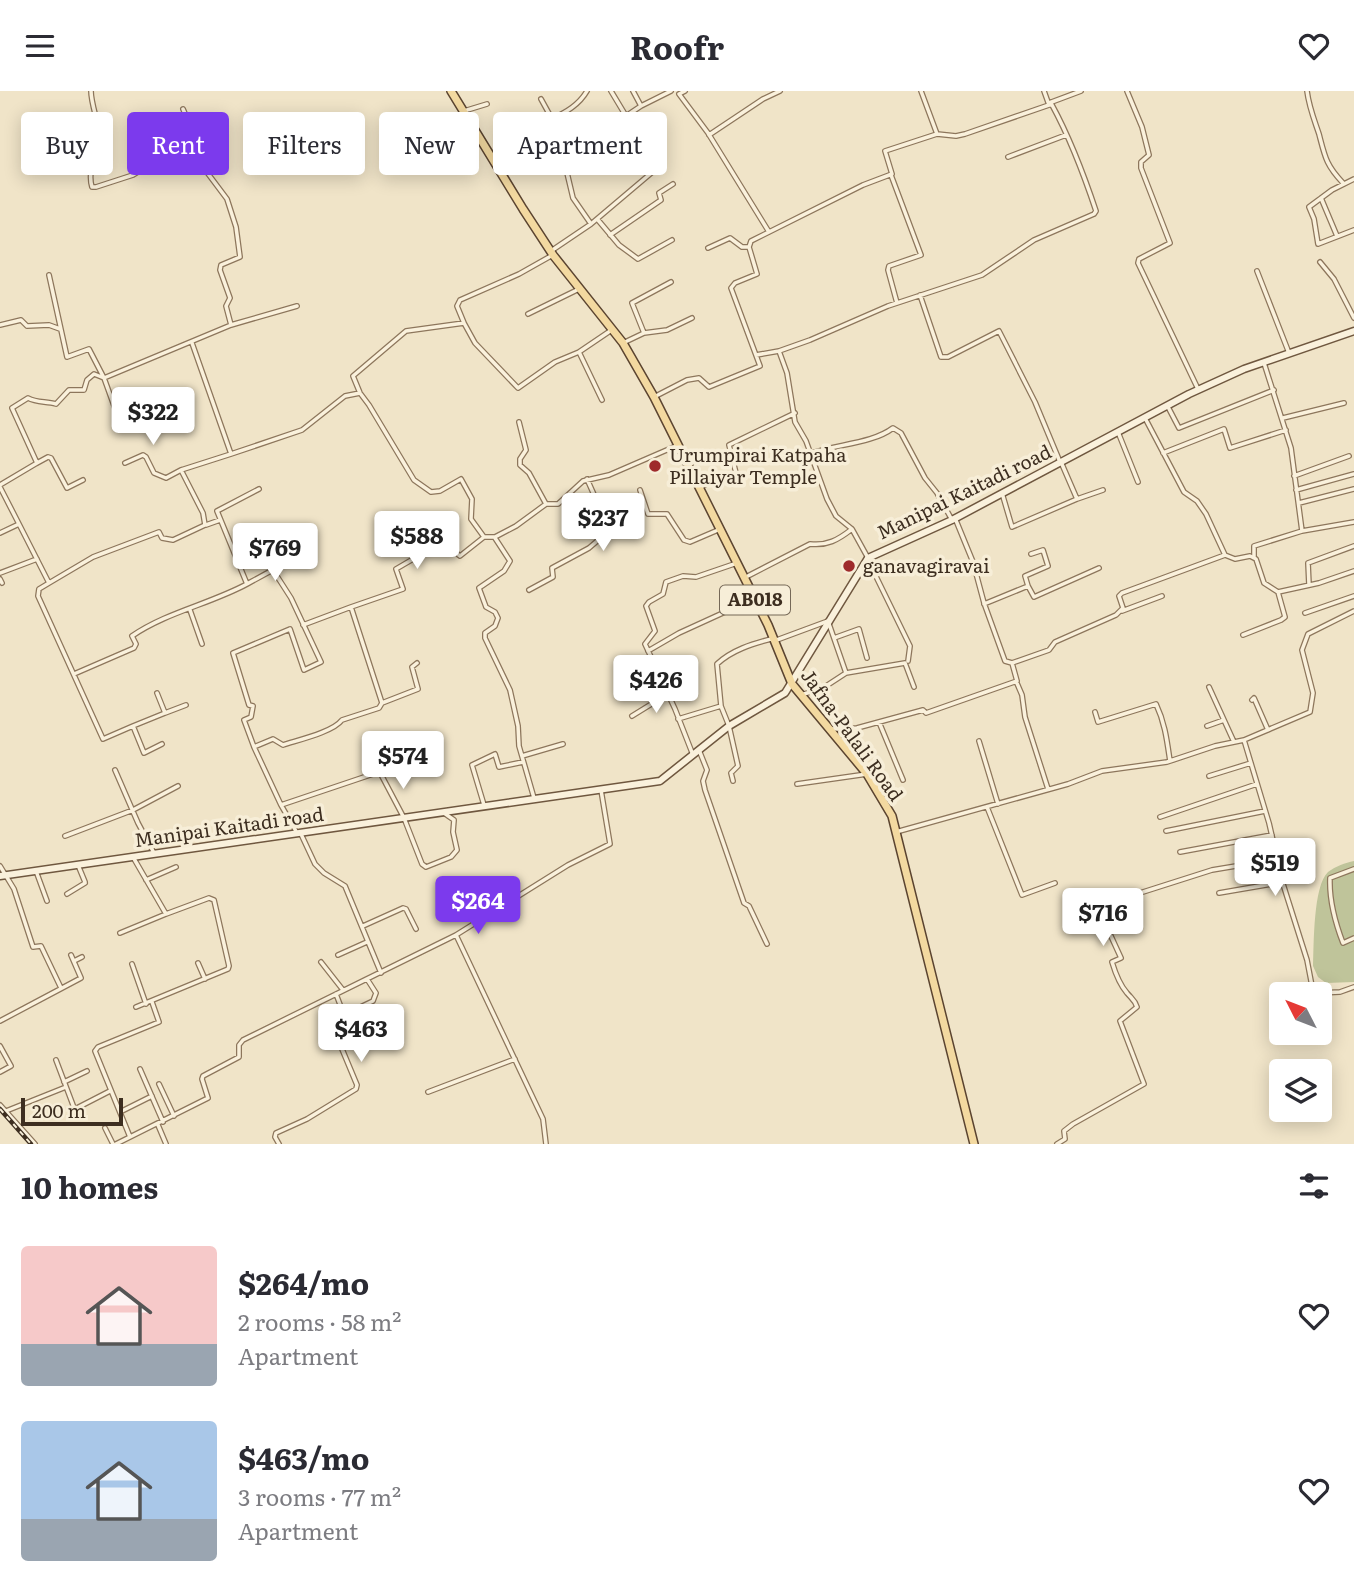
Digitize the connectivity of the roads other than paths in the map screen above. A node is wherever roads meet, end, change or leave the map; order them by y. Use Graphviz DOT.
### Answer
graph roads {
  1 [pos="91,91"];
  2 [pos="451,91"];
  3 [pos="587,91"];
  4 [pos="611,91"];
  5 [pos="633,91"];
  6 [pos="685,91"];
  7 [pos="780,91"];
  8 [pos="921,91"];
  9 [pos="1044,91"];
  10 [pos="1081,91"];
  11 [pos="1127,91"];
  12 [pos="1307,91"];
  13 [pos="675,92"];
  14 [pos="541,99"];
  15 [pos="487,104"];
  16 [pos="1049,104"];
  17 [pos="641,106"];
  18 [pos="183,109"];
  19 [pos="464,111"];
  20 [pos="184,112"];
  21 [pos="548,112"];
  22 [pos="564,112"];
  23 [pos="937,134"];
  24 [pos="709,135"];
  25 [pos="1066,135"];
  26 [pos="1009,157"];
  27 [pos="491,159"];
  28 [pos="891,174"];
  29 [pos="131,175"];
  30 [pos="209,175"];
  31 [pos="568,175"];
  32 [pos="649,175"];
  33 [pos="1354,179"];
  34 [pos="1343,183"];
  35 [pos="673,184"];
  36 [pos="1321,198"];
  37 [pos="598,219"];
  38 [pos="592,224"];
  39 [pos="1354,230"];
  40 [pos="769,232"];
  41 [pos="610,235"];
  42 [pos="1337,236"];
  43 [pos="672,240"];
  44 [pos="749,247"];
  45 [pos="708,248"];
  46 [pos="552,253"];
  47 [pos="1320,262"];
  48 [pos="1257,271"];
  49 [pos="49,275"];
  50 [pos="671,282"];
  51 [pos="580,289"];
  52 [pos="920,295"];
  53 [pos="897,303"];
  54 [pos="297,306"];
  55 [pos="528,314"];
  56 [pos="692,318"];
  57 [pos="1354,318"];
  58 [pos="464,323"];
  59 [pos="0,325"];
  60 [pos="231,325"];
  61 [pos="612,329"];
  62 [pos="61,330"];
  63 [pos="1354,331"];
  64 [pos="644,333"];
  65 [pos="192,342"];
  66 [pos="622,343"];
  67 [pos="779,351"];
  68 [pos="579,352"];
  69 [pos="1289,353"];
  70 [pos="756,355"];
  71 [pos="1263,362"];
  72 [pos="104,378"];
  73 [pos="1198,390"];
  74 [pos="1274,390"];
  75 [pos="360,393"];
  76 [pos="654,397"];
  77 [pos="601,400"];
  78 [pos="1344,403"];
  79 [pos="154,405"];
  80 [pos="1167,405"];
  81 [pos="795,413"];
  82 [pos="117,414"];
  83 [pos="1144,418"];
  84 [pos="1283,418"];
  85 [pos="519,422"];
  86 [pos="121,426"];
  87 [pos="1286,431"];
  88 [pos="1118,432"];
  89 [pos="678,445"];
  90 [pos="1163,453"];
  91 [pos="231,454"];
  92 [pos="809,454"];
  93 [pos="1349,456"];
  94 [pos="1061,462"];
  95 [pos="37,463"];
  96 [pos="125,463"];
  97 [pos="181,470"];
  98 [pos="1354,474"];
  99 [pos="1294,477"];
  100 [pos="587,479"];
  101 [pos="83,480"];
  102 [pos="1138,482"];
  103 [pos="0,486"];
  104 [pos="699,487"];
  105 [pos="259,489"];
  106 [pos="1354,489"];
  107 [pos="640,490"];
  108 [pos="1103,490"];
  109 [pos="1296,490"];
  110 [pos="1002,493"];
  111 [pos="1077,499"];
  112 [pos="1298,503"];
  113 [pos="546,504"];
  114 [pos="954,519"];
  115 [pos="220,520"];
  116 [pos="1354,522"];
  117 [pos="19,524"];
  118 [pos="205,525"];
  119 [pos="720,529"];
  120 [pos="852,529"];
  121 [pos="1302,531"];
  122 [pos="0,533"];
  123 [pos="484,537"];
  124 [pos="495,537"];
  125 [pos="1354,546"];
  126 [pos="1031,554"];
  127 [pos="1225,555"];
  128 [pos="868,558"];
  129 [pos="1254,558"];
  130 [pos="37,559"];
  131 [pos="291,560"];
  132 [pos="737,563"];
  133 [pos="1099,568"];
  134 [pos="273,570"];
  135 [pos="1354,571"];
  136 [pos="0,573"];
  137 [pos="744,578"];
  138 [pos="49,583"];
  139 [pos="247,584"];
  140 [pos="1309,585"];
  141 [pos="1028,586"];
  142 [pos="750,589"];
  143 [pos="529,590"];
  144 [pos="1278,592"];
  145 [pos="1162,596"];
  146 [pos="1354,596"];
  147 [pos="985,604"];
  148 [pos="351,607"];
  149 [pos="190,610"];
  150 [pos="1122,611"];
  151 [pos="1352,611"];
  152 [pos="1305,613"];
  153 [pos="1354,617"];
  154 [pos="828,621"];
  155 [pos="303,625"];
  156 [pos="1243,635"];
  157 [pos="834,638"];
  158 [pos="774,639"];
  159 [pos="202,644"];
  160 [pos="648,651"];
  161 [pos="867,658"];
  162 [pos="908,661"];
  163 [pos="417,663"];
  164 [pos="1012,663"];
  165 [pos="846,673"];
  166 [pos="74,674"];
  167 [pos="1016,681"];
  168 [pos="792,684"];
  169 [pos="914,687"];
  170 [pos="1209,687"];
  171 [pos="157,693"];
  172 [pos="667,695"];
  173 [pos="801,695"];
  174 [pos="1252,700"];
  175 [pos="382,703"];
  176 [pos="186,705"];
  177 [pos="721,706"];
  178 [pos="1095,712"];
  179 [pos="165,713"];
  180 [pos="632,716"];
  181 [pos="678,719"];
  182 [pos="1224,720"];
  183 [pos="879,722"];
  184 [pos="133,726"];
  185 [pos="729,726"];
  186 [pos="1207,726"];
  187 [pos="828,729"];
  188 [pos="1268,730"];
  189 [pos="1244,740"];
  190 [pos="979,741"];
  191 [pos="1234,742"];
  192 [pos="162,744"];
  193 [pos="563,744"];
  194 [pos="254,747"];
  195 [pos="696,753"];
  196 [pos="387,758"];
  197 [pos="523,759"];
  198 [pos="1170,761"];
  199 [pos="1251,763"];
  200 [pos="116,770"];
  201 [pos="379,772"];
  202 [pos="867,775"];
  203 [pos="1209,776"];
  204 [pos="903,780"];
  205 [pos="733,781"];
  206 [pos="797,784"];
  207 [pos="1257,784"];
  208 [pos="178,786"];
  209 [pos="1048,789"];
  210 [pos="601,790"];
  211 [pos="535,800"];
  212 [pos="998,804"];
  213 [pos="281,805"];
  214 [pos="485,807"];
  215 [pos="987,807"];
  216 [pos="133,810"];
  217 [pos="1265,811"];
  218 [pos="443,813"];
  219 [pos="1160,817"];
  220 [pos="404,818"];
  221 [pos="1166,831"];
  222 [pos="896,832"];
  223 [pos="298,833"];
  224 [pos="1272,835"];
  225 [pos="65,836"];
  226 [pos="1180,852"];
  227 [pos="155,854"];
  228 [pos="133,857"];
  229 [pos="1278,859"];
  230 [pos="78,865"];
  231 [pos="0,866"];
  232 [pos="176,867"];
  233 [pos="1354,869"];
  234 [pos="36,871"];
  235 [pos="3,876"];
  236 [pos="146,880"];
  237 [pos="1283,882"];
  238 [pos="1055,883"];
  239 [pos="1219,893"];
  240 [pos="66,894"];
  241 [pos="47,901"];
  242 [pos="166,914"];
  243 [pos="363,926"];
  244 [pos="416,929"];
  245 [pos="120,933"];
  246 [pos="456,935"];
  247 [pos="1354,938"];
  248 [pos="368,942"];
  249 [pos="767,944"];
  250 [pos="71,955"];
  251 [pos="338,955"];
  252 [pos="82,957"];
  253 [pos="74,961"];
  254 [pos="321,962"];
  255 [pos="198,963"];
  256 [pos="132,964"];
  257 [pos="381,973"];
  258 [pos="205,979"];
  259 [pos="367,979"];
  260 [pos="1354,987"];
  261 [pos="61,988"];
  262 [pos="343,989"];
  263 [pos="335,993"];
  264 [pos="152,1002"];
  265 [pos="146,1004"];
  266 [pos="136,1007"];
  267 [pos="344,1015"];
  268 [pos="0,1021"];
  269 [pos="0,1046"];
  270 [pos="515,1059"];
  271 [pos="56,1060"];
  272 [pos="140,1069"];
  273 [pos="87,1071"];
  274 [pos="0,1072"];
  275 [pos="65,1084"];
  276 [pos="159,1084"];
  277 [pos="110,1091"];
  278 [pos="428,1092"];
  279 [pos="152,1096"];
  280 [pos="0,1105"];
  281 [pos="6,1111"];
  282 [pos="120,1112"];
  283 [pos="174,1116"];
  284 [pos="163,1122"];
  285 [pos="158,1125"];
  286 [pos="105,1128"];
  287 [pos="130,1137"];
  288 [pos="35,1144"];
  289 [pos="115,1144"];
  290 [pos="166,1144"];
  291 [pos="279,1144"];
  292 [pos="546,1144"];
  293 [pos="974,1144"];
  294 [pos="1057,1144"];
  1 -- 29 [label="street"];
  2 -- 19 [label="main road, Jafna-Palali Road / AB018"];
  3 -- 22 [label="street"];
  4 -- 17 [label="street"];
  5 -- 17 [label="street"];
  6 -- 13 [label="street"];
  7 -- 24 [label="street"];
  8 -- 23 [label="street"];
  9 -- 16 [label="street"];
  10 -- 16 [label="street"];
  11 -- 73 [label="street"];
  12 -- 34 [label="street"];
  13 -- 17 [label="street"];
  13 -- 24 [label="street"];
  14 -- 21 [label="street"];
  15 -- 19 [label="street"];
  16 -- 23 [label="street"];
  16 -- 25 [label="street"];
  18 -- 20 [label="street"];
  19 -- 27 [label="main road, Jafna-Palali Road / AB018"];
  23 -- 28 [label="street"];
  24 -- 40 [label="street"];
  25 -- 26 [label="street"];
  25 -- 52 [label="street"];
  27 -- 46 [label="main road, Jafna-Palali Road / AB018"];
  28 -- 40 [label="street"];
  28 -- 53 [label="street"];
  30 -- 60 [label="street"];
  31 -- 38 [label="street"];
  32 -- 37 [label="street"];
  33 -- 34 [label="street"];
  34 -- 36 [label="street"];
  35 -- 41 [label="street"];
  36 -- 42 [label="street"];
  36 -- 42 [label="street"];
  37 -- 38 [label="street"];
  37 -- 41 [label="street"];
  38 -- 46 [label="street"];
  39 -- 42 [label="street"];
  40 -- 44 [label="street"];
  41 -- 43 [label="street"];
  44 -- 45 [label="street"];
  44 -- 70 [label="street"];
  46 -- 51 [label="main road, Jafna-Palali Road / AB018"];
  46 -- 58 [label="street"];
  47 -- 57 [label="street"];
  48 -- 69 [label="street"];
  49 -- 62 [label="street"];
  50 -- 64 [label="street"];
  51 -- 55 [label="street"];
  51 -- 61 [label="main road, Jafna-Palali Road / AB018"];
  52 -- 53 [label="street"];
  52 -- 94 [label="street"];
  53 -- 67 [label="street"];
  54 -- 60 [label="street"];
  56 -- 64 [label="street"];
  58 -- 68 [label="street"];
  58 -- 75 [label="street"];
  59 -- 62 [label="street"];
  60 -- 65 [label="street"];
  61 -- 66 [label="main road, Jafna-Palali Road / AB018"];
  61 -- 68 [label="street"];
  62 -- 72 [label="street"];
  63 -- 69 [label="main road, Manipai Kaitadi road"];
  64 -- 66 [label="street"];
  65 -- 72 [label="street"];
  65 -- 91 [label="street"];
  66 -- 76 [label="main road, Jafna-Palali Road / AB018"];
  67 -- 70 [label="street"];
  67 -- 81 [label="street"];
  68 -- 77 [label="street"];
  69 -- 71 [label="main road, Manipai Kaitadi road"];
  70 -- 76 [label="street"];
  71 -- 73 [label="main road, Manipai Kaitadi road"];
  71 -- 74 [label="street"];
  72 -- 82 [label="street"];
  72 -- 95 [label="street"];
  73 -- 80 [label="main road, Manipai Kaitadi road"];
  74 -- 80 [label="street"];
  74 -- 84 [label="street"];
  75 -- 91 [label="street"];
  75 -- 123 [label="street"];
  76 -- 89 [label="main road, Jafna-Palali Road / AB018"];
  78 -- 84 [label="street"];
  79 -- 82 [label="street"];
  80 -- 83 [label="main road, Manipai Kaitadi road"];
  81 -- 92 [label="street"];
  81 -- 104 [label="street"];
  82 -- 86 [label="street"];
  83 -- 88 [label="main road, Manipai Kaitadi road"];
  83 -- 90 [label="street"];
  84 -- 87 [label="street"];
  85 -- 113 [label="street"];
  87 -- 90 [label="street"];
  87 -- 99 [label="street"];
  88 -- 94 [label="main road, Manipai Kaitadi road"];
  88 -- 102 [label="street"];
  89 -- 100 [label="street"];
  89 -- 104 [label="main road, Jafna-Palali Road / AB018"];
  90 -- 127 [label="street"];
  91 -- 97 [label="street"];
  92 -- 114 [label="street"];
  92 -- 120 [label="street"];
  93 -- 99 [label="street"];
  94 -- 110 [label="main road, Manipai Kaitadi road"];
  94 -- 111 [label="street"];
  95 -- 101 [label="street"];
  95 -- 103 [label="street"];
  96 -- 97 [label="street"];
  97 -- 118 [label="street"];
  98 -- 109 [label="street"];
  99 -- 109 [label="street"];
  100 -- 113 [label="street"];
  100 -- 143 [label="street"];
  103 -- 117 [label="street"];
  104 -- 119 [label="main road, Jafna-Palali Road / AB018"];
  105 -- 115 [label="street"];
  106 -- 112 [label="street"];
  107 -- 119 [label="street"];
  108 -- 111 [label="street"];
  109 -- 112 [label="street"];
  110 -- 111 [label="street"];
  110 -- 114 [label="main road, Manipai Kaitadi road"];
  112 -- 121 [label="street"];
  113 -- 124 [label="street"];
  114 -- 128 [label="main road, Manipai Kaitadi road"];
  114 -- 147 [label="street"];
  115 -- 118 [label="street"];
  115 -- 139 [label="street"];
  116 -- 121 [label="street"];
  117 -- 122 [label="street"];
  117 -- 130 [label="street"];
  118 -- 138 [label="street"];
  119 -- 132 [label="main road, Jafna-Palali Road / AB018"];
  120 -- 128 [label="street"];
  120 -- 137 [label="street"];
  121 -- 129 [label="street"];
  123 -- 124 [label="street"];
  123 -- 148 [label="street"];
  124 -- 197 [label="street"];
  125 -- 140 [label="street"];
  126 -- 141 [label="street"];
  127 -- 129 [label="street"];
  127 -- 150 [label="street"];
  128 -- 154 [label="main road, Manipai Kaitadi road"];
  128 -- 162 [label="street"];
  129 -- 144 [label="street"];
  130 -- 136 [label="street"];
  130 -- 138 [label="street"];
  131 -- 134 [label="street"];
  132 -- 137 [label="main road, Jafna-Palali Road / AB018"];
  132 -- 160 [label="street"];
  133 -- 141 [label="street"];
  134 -- 139 [label="street"];
  134 -- 155 [label="street"];
  135 -- 140 [label="street"];
  137 -- 142 [label="main road, Jafna-Palali Road / AB018"];
  138 -- 166 [label="street"];
  139 -- 149 [label="street"];
  140 -- 144 [label="street"];
  141 -- 147 [label="street"];
  142 -- 158 [label="main road, Jafna-Palali Road / AB018"];
  142 -- 160 [label="street"];
  144 -- 156 [label="street"];
  145 -- 150 [label="street"];
  146 -- 152 [label="street"];
  147 -- 164 [label="street"];
  148 -- 155 [label="street"];
  148 -- 175 [label="street"];
  149 -- 159 [label="street"];
  149 -- 166 [label="street"];
  150 -- 164 [label="street"];
  151 -- 153 [label="street"];
  151 -- 188 [label="street"];
  154 -- 157 [label="street"];
  154 -- 158 [label="street"];
  154 -- 168 [label="main road, Manipai Kaitadi road"];
  155 -- 194 [label="street"];
  157 -- 161 [label="street"];
  157 -- 165 [label="street"];
  158 -- 168 [label="main road, Jafna-Palali Road / AB018"];
  158 -- 177 [label="street"];
  160 -- 172 [label="street"];
  163 -- 175 [label="street"];
  164 -- 167 [label="street"];
  165 -- 169 [label="street"];
  165 -- 173 [label="street"];
  166 -- 184 [label="street"];
  167 -- 183 [label="street"];
  167 -- 209 [label="street"];
  168 -- 173 [label="main road, Jafna-Palali Road / AB018"];
  168 -- 185 [label="main road, Manipai Kaitadi road"];
  170 -- 182 [label="street"];
  171 -- 179 [label="street"];
  172 -- 180 [label="street"];
  172 -- 181 [label="street"];
  173 -- 187 [label="main road, Jafna-Palali Road / AB018"];
  174 -- 188 [label="street"];
  175 -- 194 [label="street"];
  176 -- 179 [label="street"];
  177 -- 181 [label="street"];
  177 -- 185 [label="street"];
  178 -- 198 [label="street"];
  179 -- 184 [label="street"];
  181 -- 195 [label="street"];
  182 -- 186 [label="street"];
  182 -- 191 [label="street"];
  183 -- 187 [label="street"];
  183 -- 204 [label="street"];
  184 -- 192 [label="street"];
  185 -- 195 [label="main road, Manipai Kaitadi road"];
  185 -- 205 [label="street"];
  187 -- 202 [label="main road, Jafna-Palali Road / AB018"];
  188 -- 189 [label="street"];
  189 -- 191 [label="street"];
  189 -- 199 [label="street"];
  190 -- 212 [label="street"];
  191 -- 198 [label="street"];
  193 -- 197 [label="street"];
  194 -- 213 [label="street"];
  195 -- 210 [label="main road, Manipai Kaitadi road"];
  195 -- 249 [label="street"];
  196 -- 201 [label="street"];
  197 -- 211 [label="street"];
  197 -- 214 [label="street"];
  198 -- 209 [label="street"];
  199 -- 203 [label="street"];
  199 -- 207 [label="street"];
  200 -- 216 [label="street"];
  201 -- 213 [label="street"];
  201 -- 220 [label="street"];
  202 -- 206 [label="street"];
  202 -- 222 [label="main road, Jafna-Palali Road / AB018"];
  207 -- 217 [label="street"];
  207 -- 219 [label="street"];
  208 -- 216 [label="street"];
  209 -- 212 [label="street"];
  210 -- 211 [label="main road, Manipai Kaitadi road"];
  210 -- 246 [label="street"];
  211 -- 214 [label="main road, Manipai Kaitadi road"];
  212 -- 215 [label="street"];
  213 -- 223 [label="street"];
  214 -- 218 [label="main road, Manipai Kaitadi road"];
  215 -- 222 [label="street"];
  215 -- 238 [label="street"];
  216 -- 225 [label="street"];
  216 -- 227 [label="street"];
  217 -- 221 [label="street"];
  217 -- 224 [label="street"];
  218 -- 220 [label="main road, Manipai Kaitadi road"];
  218 -- 220 [label="street"];
  220 -- 223 [label="main road, Manipai Kaitadi road"];
  222 -- 293 [label="main road, Jafna-Palali Road / AB018"];
  223 -- 227 [label="main road, Manipai Kaitadi road"];
  223 -- 243 [label="street"];
  224 -- 226 [label="street"];
  224 -- 229 [label="street"];
  227 -- 228 [label="main road, Manipai Kaitadi road"];
  228 -- 230 [label="main road, Manipai Kaitadi road"];
  228 -- 236 [label="street"];
  229 -- 237 [label="street"];
  229 -- 294 [label="street"];
  230 -- 234 [label="main road, Manipai Kaitadi road"];
  230 -- 240 [label="street"];
  231 -- 235 [label="street"];
  232 -- 236 [label="street"];
  233 -- 247 [label="street"];
  234 -- 235 [label="main road, Manipai Kaitadi road"];
  234 -- 241 [label="street"];
  235 -- 261 [label="street"];
  236 -- 242 [label="street"];
  237 -- 239 [label="street"];
  237 -- 260 [label="street"];
  242 -- 245 [label="street"];
  242 -- 258 [label="street"];
  243 -- 244 [label="street"];
  243 -- 248 [label="street"];
  246 -- 257 [label="street"];
  246 -- 270 [label="street"];
  248 -- 251 [label="street"];
  248 -- 257 [label="street"];
  250 -- 253 [label="street"];
  252 -- 253 [label="street"];
  253 -- 261 [label="street"];
  254 -- 262 [label="street"];
  255 -- 258 [label="street"];
  256 -- 265 [label="street"];
  257 -- 259 [label="street"];
  258 -- 264 [label="street"];
  259 -- 262 [label="street"];
  259 -- 267 [label="street"];
  261 -- 268 [label="street"];
  262 -- 263 [label="street"];
  263 -- 267 [label="street"];
  263 -- 283 [label="street"];
  264 -- 265 [label="street"];
  264 -- 277 [label="street"];
  265 -- 266 [label="street"];
  267 -- 291 [label="street"];
  269 -- 274 [label="street"];
  270 -- 278 [label="street"];
  270 -- 292 [label="street"];
  271 -- 275 [label="street"];
  272 -- 279 [label="street"];
  273 -- 275 [label="street"];
  275 -- 277 [label="street"];
  275 -- 281 [label="street"];
  276 -- 283 [label="street"];
  277 -- 282 [label="street"];
  279 -- 282 [label="street"];
  279 -- 284 [label="street"];
  280 -- 281 [label="street"];
  281 -- 288 [label="street"];
  282 -- 287 [label="street"];
  283 -- 284 [label="street"];
  284 -- 285 [label="street"];
  285 -- 287 [label="street"];
  285 -- 290 [label="street"];
  286 -- 289 [label="street"];
  287 -- 289 [label="street"];
}
